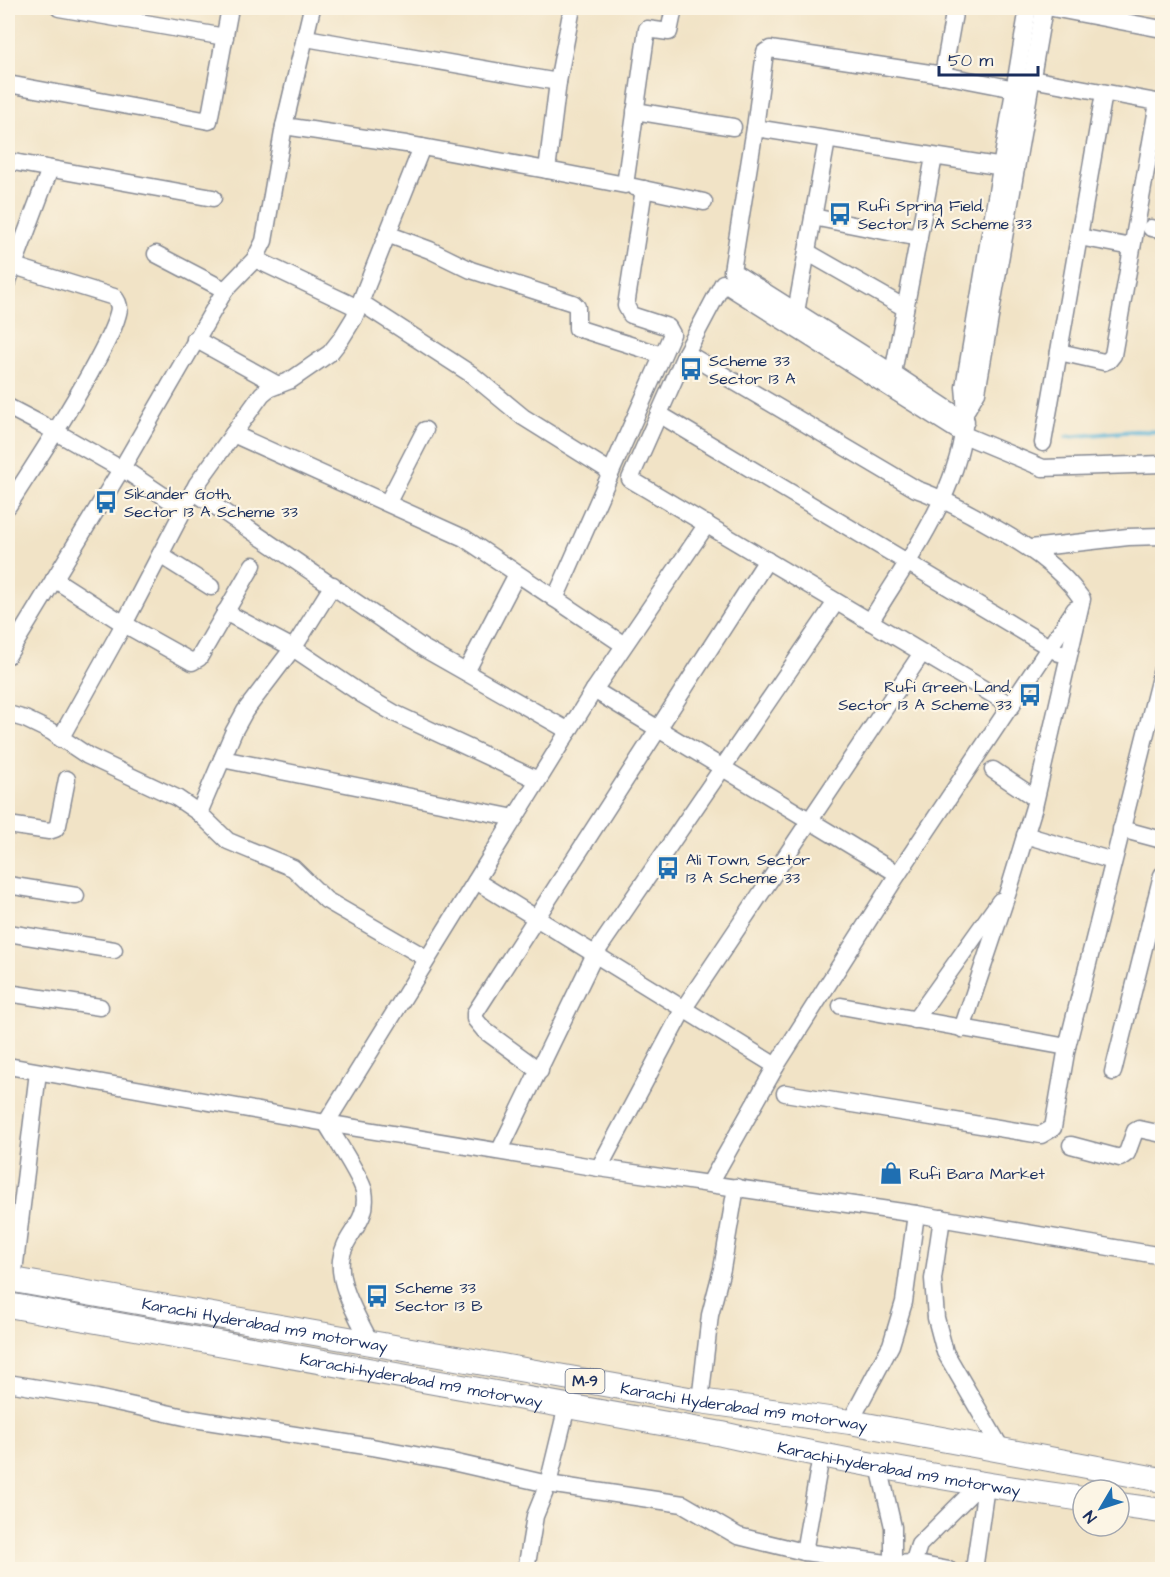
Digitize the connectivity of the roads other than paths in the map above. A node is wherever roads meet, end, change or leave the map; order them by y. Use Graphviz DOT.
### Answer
graph roads {
  1 [pos="59,8"];
  2 [pos="230,8"];
  3 [pos="312,8"];
  4 [pos="572,8"];
  5 [pos="674,8"];
  6 [pos="955,8"];
  7 [pos="1028,8"];
  8 [pos="1044,8"];
  9 [pos="1052,8"];
  10 [pos="1139,16"];
  11 [pos="1162,29"];
  12 [pos="225,37"];
  13 [pos="306,38"];
  14 [pos="943,75"];
  15 [pos="558,82"];
  16 [pos="8,84"];
  17 [pos="1024,87"];
  18 [pos="1104,93"];
  19 [pos="1160,103"];
  20 [pos="635,111"];
  21 [pos="284,126"];
  22 [pos="733,127"];
  23 [pos="755,128"];
  24 [pos="827,140"];
  25 [pos="422,147"];
  26 [pos="934,157"];
  27 [pos="8,161"];
  28 [pos="1008,168"];
  29 [pos="50,169"];
  30 [pos="547,170"];
  31 [pos="625,184"];
  32 [pos="644,189"];
  33 [pos="213,198"];
  34 [pos="704,202"];
  35 [pos="813,217"];
  36 [pos="387,234"];
  37 [pos="1079,237"];
  38 [pos="919,238"];
  39 [pos="1132,247"];
  40 [pos="807,252"];
  41 [pos="156,254"];
  42 [pos="255,259"];
  43 [pos="11,274"];
  44 [pos="225,290"];
  45 [pos="359,305"];
  46 [pos="905,308"];
  47 [pos="796,312"];
  48 [pos="195,339"];
  49 [pos="1059,352"];
  50 [pos="686,353"];
  51 [pos="662,355"];
  52 [pos="893,373"];
  53 [pos="278,385"];
  54 [pos="8,407"];
  55 [pos="659,414"];
  56 [pos="966,422"];
  57 [pos="425,430"];
  58 [pos="56,432"];
  59 [pos="233,434"];
  60 [pos="1043,443"];
  61 [pos="1162,464"];
  62 [pos="121,469"];
  63 [pos="611,472"];
  64 [pos="193,491"];
  65 [pos="944,498"];
  66 [pos="388,502"];
  67 [pos="8,506"];
  68 [pos="183,509"];
  69 [pos="706,524"];
  70 [pos="1162,536"];
  71 [pos="1031,548"];
  72 [pos="160,555"];
  73 [pos="767,560"];
  74 [pos="906,562"];
  75 [pos="253,564"];
  76 [pos="517,574"];
  77 [pos="54,579"];
  78 [pos="333,585"];
  79 [pos="211,587"];
  80 [pos="555,599"];
  81 [pos="1082,599"];
  82 [pos="836,602"];
  83 [pos="225,612"];
  84 [pos="870,622"];
  85 [pos="124,624"];
  86 [pos="624,645"];
  87 [pos="293,648"];
  88 [pos="1050,648"];
  89 [pos="922,653"];
  90 [pos="8,655"];
  91 [pos="1068,658"];
  92 [pos="1162,669"];
  93 [pos="466,672"];
  94 [pos="594,690"];
  95 [pos="1012,706"];
  96 [pos="8,714"];
  97 [pos="658,729"];
  98 [pos="569,731"];
  99 [pos="60,739"];
  100 [pos="222,759"];
  101 [pos="722,768"];
  102 [pos="993,770"];
  103 [pos="67,779"];
  104 [pos="538,780"];
  105 [pos="1035,798"];
  106 [pos="199,813"];
  107 [pos="515,818"];
  108 [pos="810,820"];
  109 [pos="8,825"];
  110 [pos="1121,829"];
  111 [pos="1025,835"];
  112 [pos="1162,840"];
  113 [pos="1113,861"];
  114 [pos="898,873"];
  115 [pos="1162,875"];
  116 [pos="476,881"];
  117 [pos="8,885"];
  118 [pos="1010,886"];
  119 [pos="76,896"];
  120 [pos="537,918"];
  121 [pos="8,933"];
  122 [pos="114,950"];
  123 [pos="596,954"];
  124 [pos="426,958"];
  125 [pos="8,993"];
  126 [pos="841,1006"];
  127 [pos="100,1007"];
  128 [pos="684,1008"];
  129 [pos="915,1020"];
  130 [pos="962,1029"];
  131 [pos="1067,1047"];
  132 [pos="8,1066"];
  133 [pos="776,1066"];
  134 [pos="540,1071"];
  135 [pos="38,1072"];
  136 [pos="1113,1072"];
  137 [pos="785,1093"];
  138 [pos="326,1123"];
  139 [pos="1162,1134"];
  140 [pos="1071,1145"];
  141 [pos="500,1150"];
  142 [pos="599,1168"];
  143 [pos="710,1183"];
  144 [pos="736,1187"];
  145 [pos="916,1214"];
  146 [pos="942,1218"];
  147 [pos="1162,1256"];
  148 [pos="10,1279"];
  149 [pos="8,1305"];
  150 [pos="370,1342"];
  151 [pos="8,1383"];
  152 [pos="700,1401"];
  153 [pos="567,1406"];
  154 [pos="850,1422"];
  155 [pos="1002,1450"];
  156 [pos="821,1456"];
  157 [pos="879,1466"];
  158 [pos="1162,1480"];
  159 [pos="548,1484"];
  160 [pos="982,1485"];
  161 [pos="1071,1497"];
  162 [pos="1131,1507"];
  163 [pos="1160,1512"];
  164 [pos="804,1552"];
  165 [pos="911,1566"];
  166 [pos="893,1567"];
  167 [pos="526,1569"];
  168 [pos="949,1569"];
  169 [pos="974,1569"];
  1 -- 12 [label="street"];
  2 -- 12 [label="street"];
  3 -- 13 [label="street"];
  4 -- 15 [label="street"];
  5 -- 20 [label="street"];
  6 -- 14 [label="street"];
  7 -- 17 [label="street"];
  8 -- 17 [label="street"];
  9 -- 10 [label="street"];
  10 -- 11 [label="street"];
  12 -- 16 [label="street"];
  13 -- 15 [label="street"];
  13 -- 21 [label="street"];
  14 -- 17 [label="street"];
  14 -- 23 [label="street"];
  15 -- 30 [label="street"];
  17 -- 18 [label="street"];
  17 -- 28 [label="street"];
  18 -- 19 [label="street"];
  18 -- 37 [label="street"];
  19 -- 39 [label="street"];
  20 -- 22 [label="street"];
  20 -- 31 [label="street"];
  21 -- 25 [label="street"];
  21 -- 42 [label="street"];
  23 -- 24 [label="street"];
  23 -- 47 [label="street"];
  24 -- 26 [label="street"];
  24 -- 35 [label="street"];
  25 -- 30 [label="street"];
  25 -- 36 [label="street"];
  26 -- 28 [label="street"];
  26 -- 38 [label="street"];
  27 -- 29 [label="street"];
  28 -- 56 [label="street"];
  29 -- 33 [label="street"];
  29 -- 43 [label="street"];
  30 -- 31 [label="street"];
  31 -- 32 [label="street"];
  32 -- 34 [label="street"];
  32 -- 51 [label="street"];
  35 -- 38 [label="street"];
  35 -- 40 [label="street"];
  36 -- 45 [label="street"];
  36 -- 51 [label="street"];
  37 -- 39 [label="street"];
  37 -- 49 [label="street"];
  38 -- 46 [label="street"];
  39 -- 49 [label="street"];
  40 -- 46 [label="street"];
  40 -- 47 [label="street"];
  41 -- 44 [label="street"];
  42 -- 44 [label="street"];
  42 -- 45 [label="street"];
  43 -- 58 [label="street"];
  44 -- 48 [label="street"];
  45 -- 53 [label="street"];
  45 -- 63 [label="street"];
  46 -- 52 [label="street"];
  47 -- 52 [label="street"];
  48 -- 53 [label="street"];
  48 -- 62 [label="street"];
  49 -- 60 [label="street"];
  50 -- 55 [label="street"];
  50 -- 56 [label="street"];
  50 -- 65 [label="street"];
  51 -- 63 [label="street"];
  52 -- 56 [label="street"];
  53 -- 59 [label="street"];
  54 -- 58 [label="street"];
  55 -- 69 [label="street"];
  55 -- 74 [label="street"];
  56 -- 61 [label="street"];
  56 -- 65 [label="street"];
  57 -- 66 [label="street"];
  58 -- 62 [label="street"];
  58 -- 67 [label="street"];
  59 -- 64 [label="street"];
  59 -- 66 [label="street"];
  62 -- 68 [label="street"];
  62 -- 77 [label="street"];
  63 -- 80 [label="street"];
  64 -- 68 [label="street"];
  64 -- 78 [label="street"];
  65 -- 71 [label="street"];
  65 -- 74 [label="street"];
  66 -- 76 [label="street"];
  68 -- 72 [label="street"];
  69 -- 73 [label="street"];
  69 -- 86 [label="street"];
  70 -- 71 [label="street"];
  71 -- 81 [label="street"];
  72 -- 79 [label="street"];
  72 -- 85 [label="street"];
  73 -- 82 [label="street"];
  73 -- 97 [label="street"];
  74 -- 84 [label="street"];
  74 -- 88 [label="street"];
  75 -- 83 [label="street"];
  76 -- 80 [label="street"];
  76 -- 93 [label="street"];
  77 -- 85 [label="street"];
  77 -- 90 [label="street"];
  78 -- 87 [label="street"];
  78 -- 93 [label="street"];
  80 -- 86 [label="street"];
  81 -- 88 [label="street"];
  81 -- 91 [label="street"];
  82 -- 84 [label="street"];
  82 -- 101 [label="street"];
  83 -- 85 [label="street"];
  83 -- 87 [label="street"];
  84 -- 89 [label="street"];
  85 -- 99 [label="street"];
  86 -- 94 [label="street"];
  87 -- 100 [label="street"];
  87 -- 104 [label="street"];
  88 -- 91 [label="street"];
  88 -- 95 [label="street"];
  89 -- 95 [label="street"];
  89 -- 108 [label="street"];
  91 -- 105 [label="street"];
  92 -- 110 [label="street"];
  93 -- 98 [label="street"];
  94 -- 97 [label="street"];
  94 -- 98 [label="street"];
  95 -- 114 [label="street"];
  96 -- 99 [label="street"];
  97 -- 101 [label="street"];
  97 -- 120 [label="street"];
  98 -- 104 [label="street"];
  99 -- 106 [label="street"];
  100 -- 106 [label="street"];
  100 -- 107 [label="street"];
  101 -- 108 [label="street"];
  101 -- 123 [label="street"];
  102 -- 105 [label="street"];
  103 -- 109 [label="street"];
  104 -- 107 [label="street"];
  105 -- 111 [label="street"];
  106 -- 124 [label="street"];
  107 -- 116 [label="street"];
  108 -- 114 [label="street"];
  108 -- 128 [label="street"];
  110 -- 112 [label="street"];
  110 -- 113 [label="street"];
  111 -- 113 [label="street"];
  111 -- 118 [label="street"];
  113 -- 131 [label="street"];
  114 -- 133 [label="street"];
  115 -- 136 [label="street"];
  116 -- 120 [label="street"];
  116 -- 124 [label="street"];
  117 -- 119 [label="street"];
  118 -- 129 [label="street"];
  118 -- 130 [label="street"];
  120 -- 123 [label="street"];
  120 -- 134 [label="street"];
  121 -- 122 [label="street"];
  123 -- 128 [label="street"];
  123 -- 134 [label="street"];
  124 -- 138 [label="street"];
  125 -- 127 [label="street"];
  126 -- 129 [label="street"];
  128 -- 133 [label="street"];
  128 -- 142 [label="street"];
  129 -- 130 [label="street"];
  130 -- 131 [label="street"];
  131 -- 137 [label="street"];
  132 -- 135 [label="street"];
  133 -- 143 [label="street"];
  134 -- 141 [label="street"];
  135 -- 138 [label="street"];
  135 -- 148 [label="street"];
  138 -- 141 [label="street"];
  138 -- 150 [label="street"];
  139 -- 140 [label="street"];
  141 -- 142 [label="street"];
  142 -- 143 [label="street"];
  143 -- 144 [label="street"];
  144 -- 145 [label="street"];
  144 -- 152 [label="street"];
  145 -- 146 [label="street"];
  145 -- 154 [label="street"];
  146 -- 147 [label="street"];
  146 -- 155 [label="street"];
  148 -- 150 [label="highway, Karachi Hyderabad m9 motorway / M-9"];
  149 -- 153 [label="highway, Karachi-hyderabad m9 motorway / M-9"];
  150 -- 152 [label="highway, Karachi Hyderabad m9 motorway / M-9"];
  151 -- 159 [label="street"];
  152 -- 154 [label="highway, Karachi Hyderabad m9 motorway / M-9"];
  153 -- 156 [label="highway, Karachi-hyderabad m9 motorway / M-9"];
  153 -- 159 [label="street"];
  154 -- 155 [label="highway, Karachi Hyderabad m9 motorway / M-9"];
  155 -- 158 [label="highway, Karachi Hyderabad m9 motorway / M-9"];
  156 -- 157 [label="highway, Karachi-hyderabad m9 motorway / M-9"];
  156 -- 164 [label="street"];
  157 -- 160 [label="highway, Karachi-hyderabad m9 motorway / M-9"];
  157 -- 166 [label="street"];
  159 -- 164 [label="street"];
  159 -- 167 [label="street"];
  160 -- 161 [label="highway, Karachi-hyderabad m9 motorway / M-9"];
  160 -- 165 [label="street"];
  160 -- 169 [label="street"];
  162 -- 163 [label="highway"];
  164 -- 166 [label="street"];
  165 -- 166 [label="street"];
  165 -- 168 [label="street"];
}
